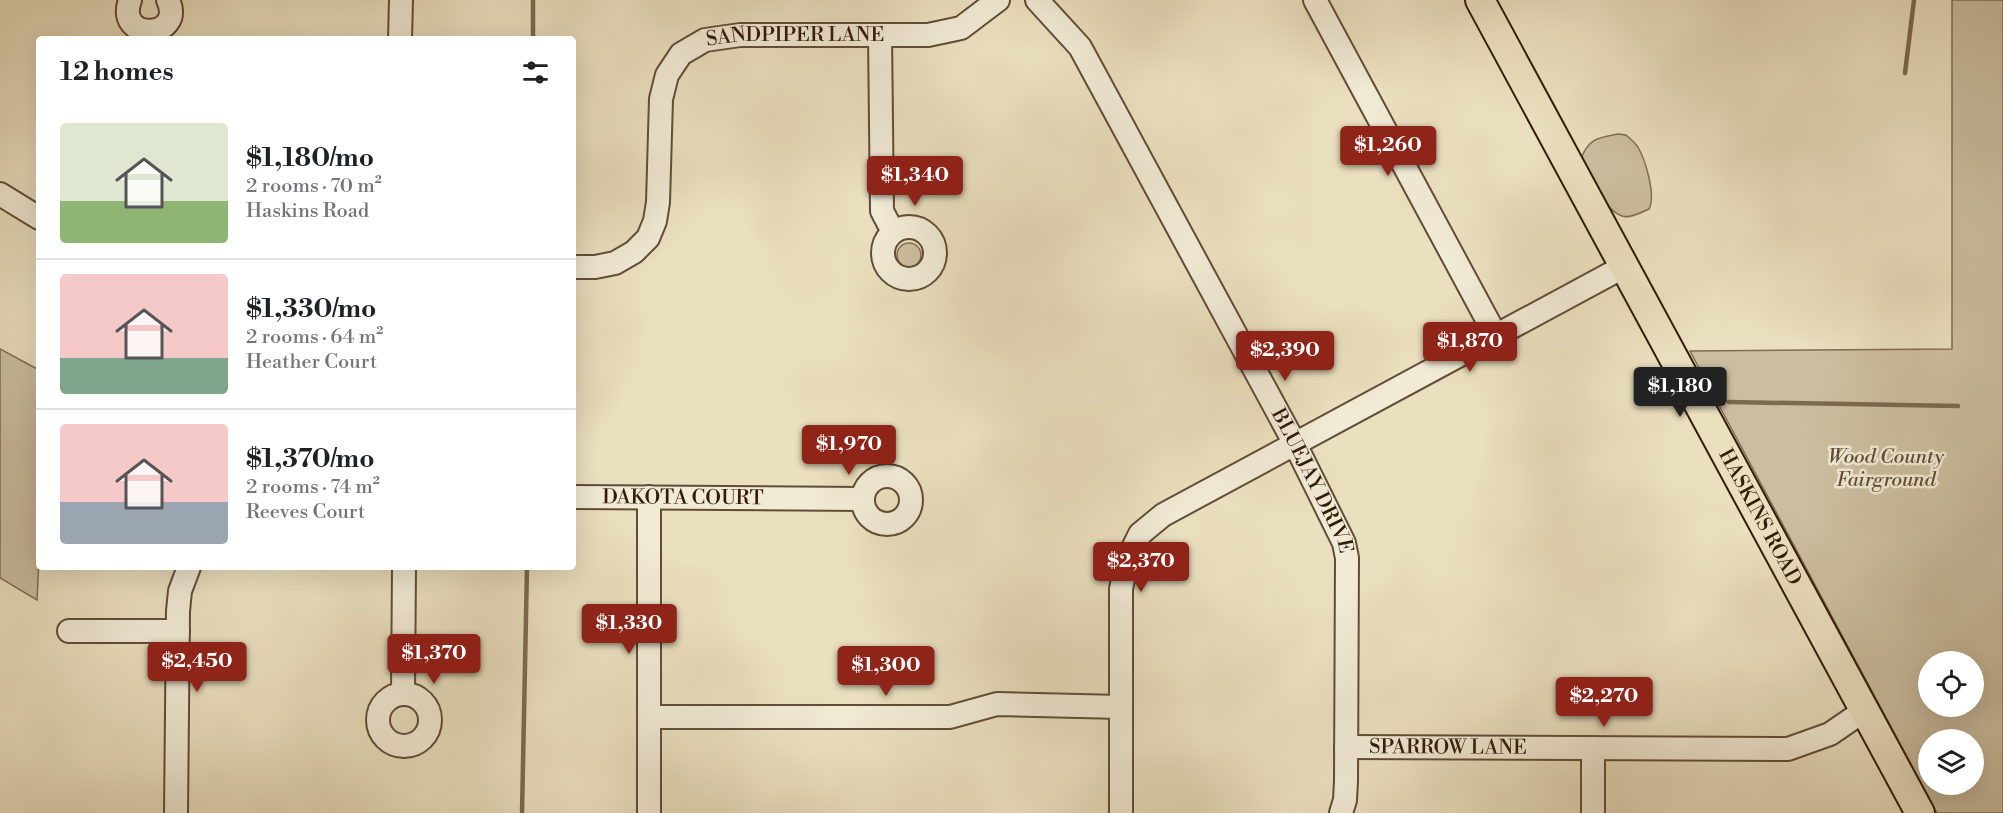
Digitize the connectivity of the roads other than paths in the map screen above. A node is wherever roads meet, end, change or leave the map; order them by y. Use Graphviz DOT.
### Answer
graph roads {
  1 [pos="130,0"];
  2 [pos="168,0"];
  3 [pos="400,0"];
  4 [pos="998,0"];
  5 [pos="1037,0"];
  6 [pos="1316,0"];
  7 [pos="1480,0"];
  8 [pos="880,35"];
  9 [pos="400,36"];
  10 [pos="0,194"];
  11 [pos="36,216"];
  12 [pos="893,232"];
  13 [pos="1625,266"];
  14 [pos="576,267"];
  15 [pos="1496,336"];
  16 [pos="1295,444"];
  17 [pos="576,497"];
  18 [pos="650,497"];
  19 [pos="863,499"];
  20 [pos="188,570"];
  21 [pos="404,570"];
  22 [pos="69,631"];
  23 [pos="178,631"];
  24 [pos="403,694"];
  25 [pos="1121,706"];
  26 [pos="1864,710"];
  27 [pos="650,717"];
  28 [pos="1346,747"];
  29 [pos="1593,748"];
  30 [pos="176,813"];
  31 [pos="649,813"];
  32 [pos="1121,813"];
  33 [pos="1341,813"];
  34 [pos="1593,813"];
  35 [pos="1920,813"];
  1 -- 2 [label="street"];
  3 -- 9 [label="street"];
  4 -- 8 [label="street, SANDPIPER LANE"];
  5 -- 16 [label="street, BLUEJAY DRIVE"];
  6 -- 15 [label="street"];
  7 -- 13 [label="main road, HASKINS ROAD"];
  8 -- 12 [label="street"];
  8 -- 14 [label="street, SANDPIPER LANE"];
  10 -- 11 [label="street"];
  13 -- 15 [label="street"];
  13 -- 26 [label="main road, HASKINS ROAD"];
  15 -- 16 [label="street"];
  16 -- 25 [label="street"];
  16 -- 28 [label="street, BLUEJAY DRIVE"];
  17 -- 18 [label="street, DAKOTA COURT"];
  18 -- 19 [label="street, DAKOTA COURT"];
  18 -- 27 [label="street"];
  20 -- 23 [label="street"];
  21 -- 24 [label="street"];
  22 -- 23 [label="street"];
  23 -- 30 [label="street"];
  25 -- 27 [label="street"];
  25 -- 32 [label="street"];
  26 -- 29 [label="street, SPARROW LANE"];
  26 -- 35 [label="main road, HASKINS ROAD"];
  27 -- 31 [label="street"];
  28 -- 29 [label="street, SPARROW LANE"];
  28 -- 33 [label="street, BLUEJAY DRIVE"];
  29 -- 34 [label="street"];
}
